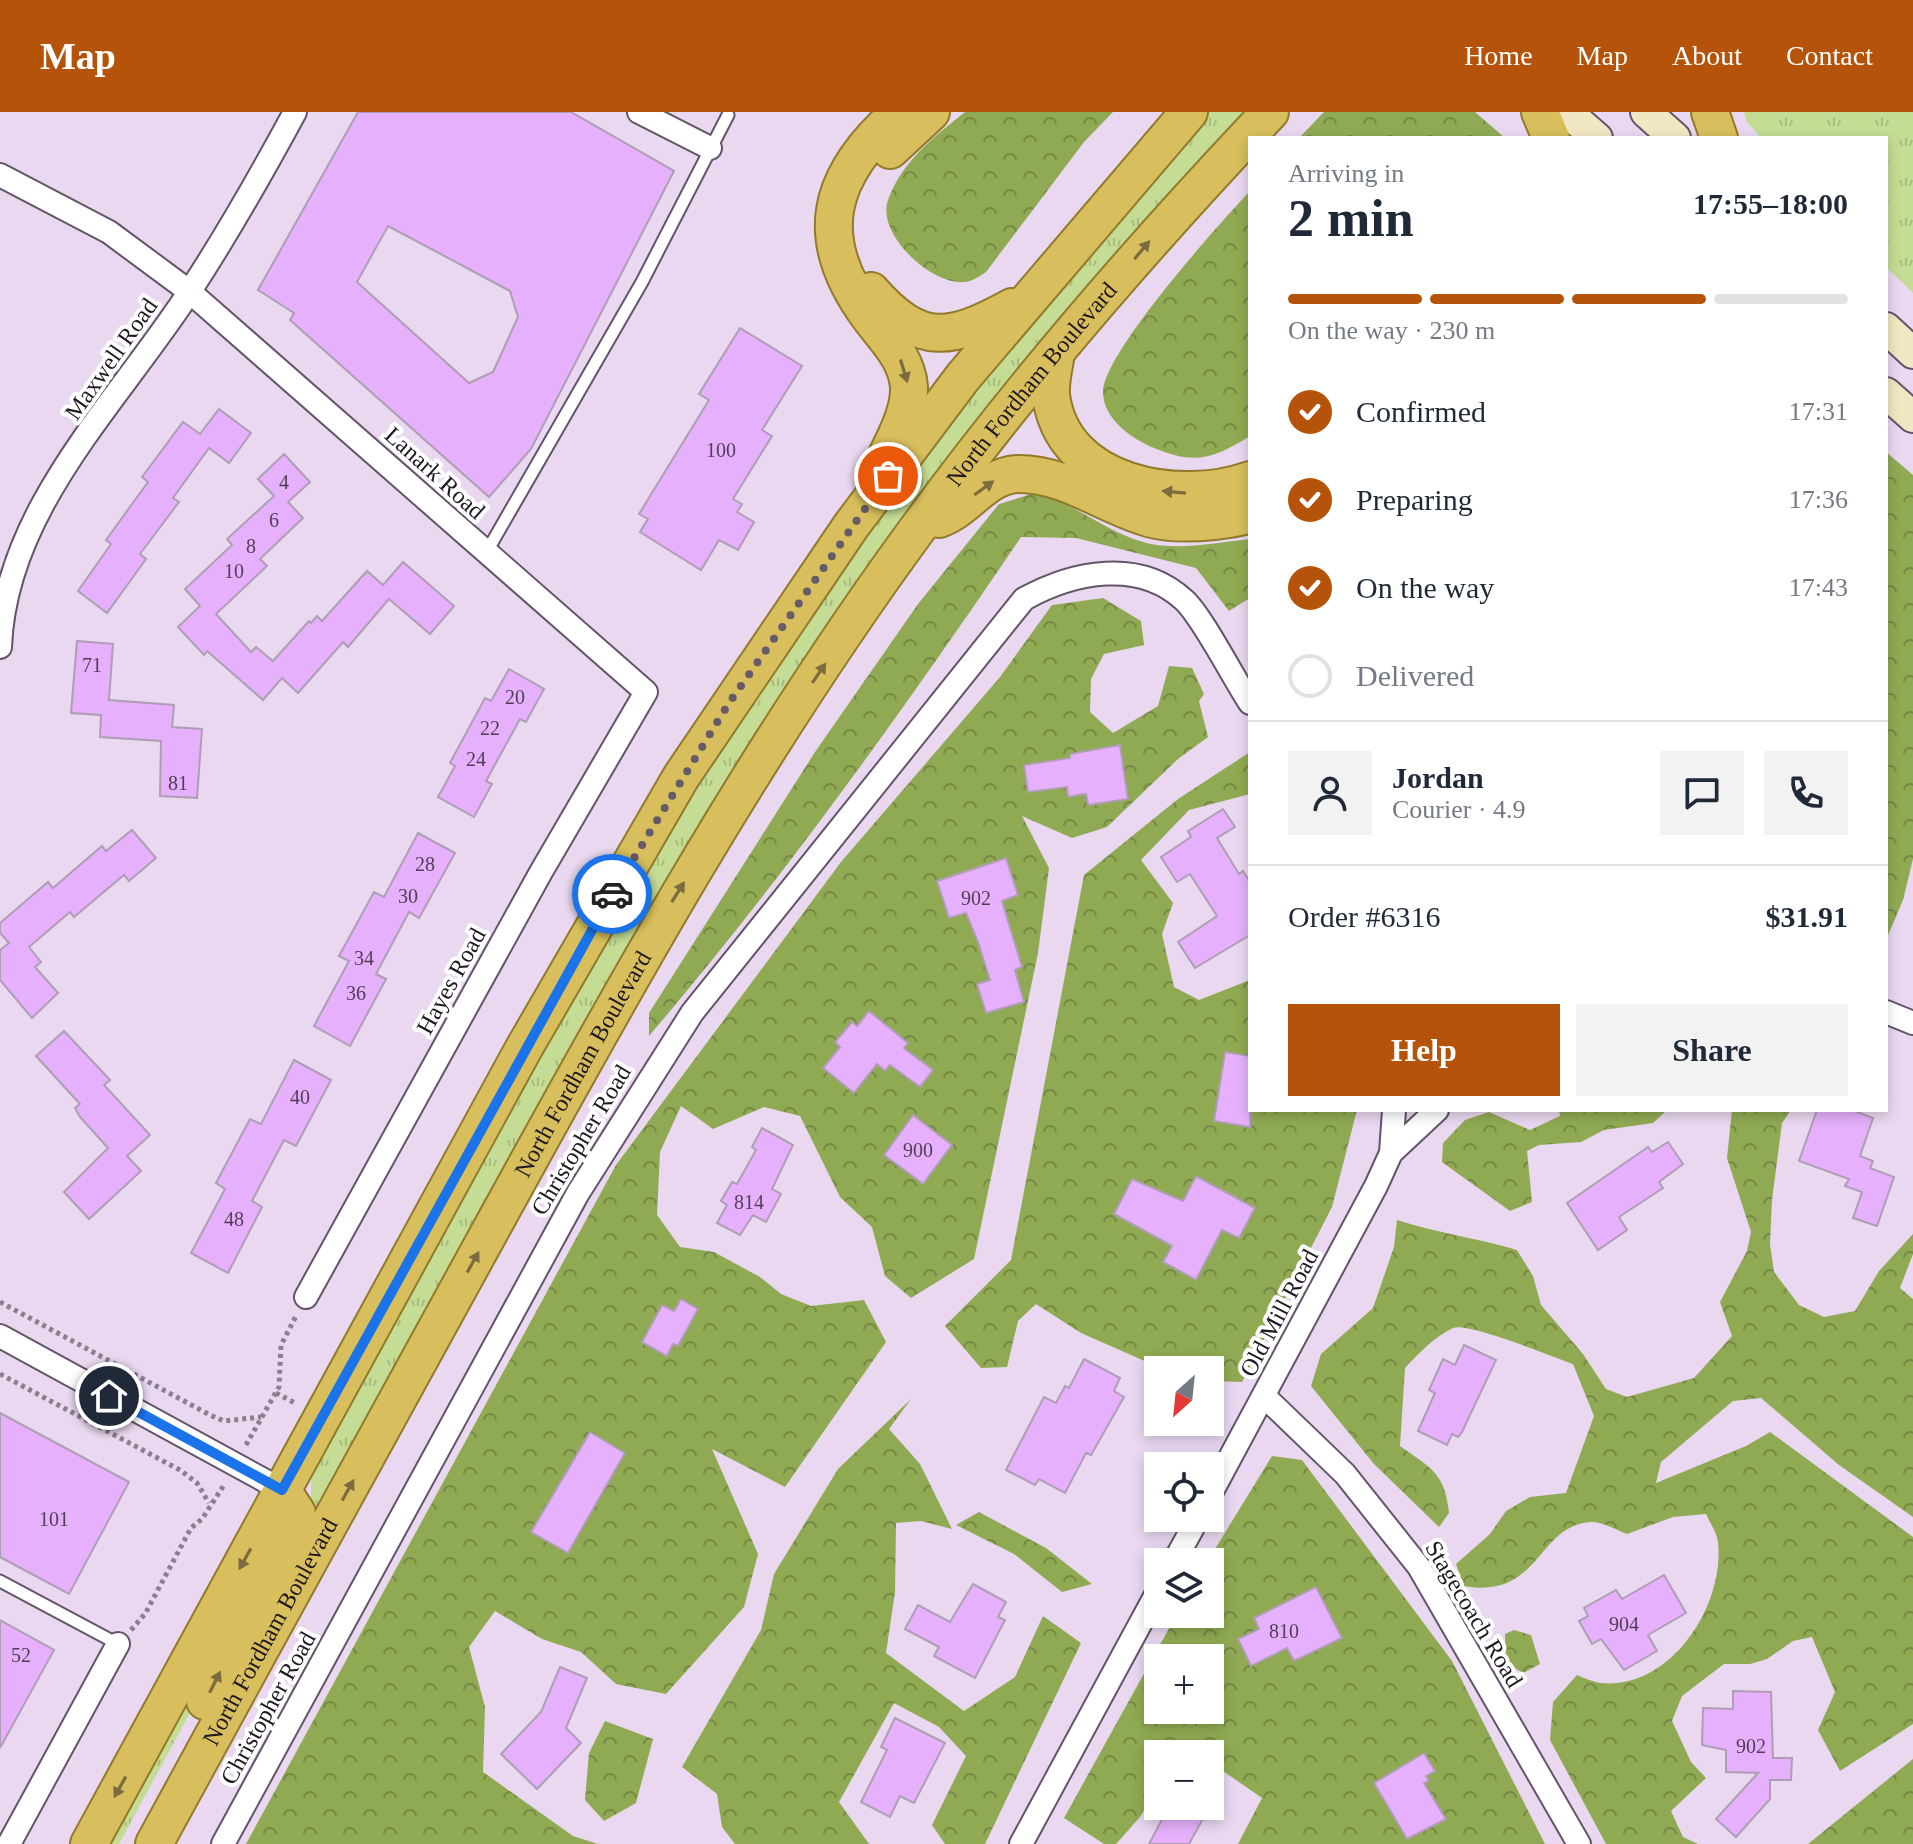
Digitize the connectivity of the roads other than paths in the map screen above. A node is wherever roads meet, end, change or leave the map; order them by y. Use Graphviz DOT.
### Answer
graph roads {
  1 [pos="295,112"];
  2 [pos="639,112"];
  3 [pos="900,112"];
  4 [pos="931,112"];
  5 [pos="1189,112"];
  6 [pos="1270,112"];
  7 [pos="1540,112"];
  8 [pos="1567,112"];
  9 [pos="1646,112"];
  10 [pos="1710,112"];
  11 [pos="728,115"];
  12 [pos="1550,136"];
  13 [pos="1595,136"];
  14 [pos="1673,136"];
  15 [pos="1718,136"];
  16 [pos="710,148"];
  17 [pos="0,175"];
  18 [pos="190,292"];
  19 [pos="1027,298"];
  20 [pos="1888,330"];
  21 [pos="1056,353"];
  22 [pos="1913,353"];
  23 [pos="1888,395"];
  24 [pos="1913,417"];
  25 [pos="1248,481"];
  26 [pos="1248,514"];
  27 [pos="851,526"];
  28 [pos="919,527"];
  29 [pos="486,553"];
  30 [pos="0,647"];
  31 [pos="646,692"];
  32 [pos="1248,700"];
  33 [pos="1888,1013"];
  34 [pos="1913,1023"];
  35 [pos="1394,1112"];
  36 [pos="1435,1112"];
  37 [pos="1391,1153"];
  38 [pos="306,1297"];
  39 [pos="0,1336"];
  40 [pos="1264,1396"];
  41 [pos="1224,1469"];
  42 [pos="282,1490"];
  43 [pos="0,1581"];
  44 [pos="1144,1617"];
  45 [pos="118,1644"];
  46 [pos="189,1780"];
  47 [pos="9,1844"];
  48 [pos="89,1844"];
  49 [pos="154,1844"];
  50 [pos="223,1844"];
  51 [pos="1021,1844"];
  52 [pos="1579,1844"];
  1 -- 18 [label="street, Maxwell Road"];
  2 -- 16 [label="street"];
  3 -- 27 [label="highway, one-way"];
  4 -- 19 [label="highway"];
  5 -- 19 [label="highway"];
  21 -- 6 [label="highway, North Fordham Boulevard, one-way"];
  7 -- 12 [label="highway"];
  8 -- 13 [label="main road"];
  9 -- 14 [label="main road"];
  10 -- 15 [label="highway"];
  11 -- 16 [label="lane"];
  16 -- 29 [label="lane"];
  17 -- 18 [label="street, Lanark Road"];
  18 -- 29 [label="street, Lanark Road"];
  18 -- 30 [label="street, Maxwell Road"];
  19 -- 27 [label="highway"];
  20 -- 22 [label="main road"];
  25 -- 21 [label="highway, one-way"];
  21 -- 28 [label="highway, North Fordham Boulevard"];
  23 -- 24 [label="main road"];
  28 -- 26 [label="highway, one-way"];
  27 -- 42 [label="highway"];
  46 -- 28 [label="highway, North Fordham Boulevard, one-way"];
  29 -- 31 [label="street, Lanark Road"];
  31 -- 38 [label="street, Hayes Road"];
  32 -- 50 [label="street, Christopher Road"];
  33 -- 34 [label="street"];
  35 -- 37 [label="street, Old Mill Road"];
  36 -- 37 [label="street, Old Mill Road"];
  37 -- 40 [label="street, Old Mill Road"];
  39 -- 42 [label="street"];
  40 -- 41 [label="street, Old Mill Road"];
  40 -- 52 [label="street, Stagecoach Road"];
  46 -- 42 [label="highway, one-way"];
  42 -- 48 [label="highway, one-way"];
  43 -- 45 [label="lane"];
  44 -- 51 [label="street"];
  45 -- 47 [label="street"];
  46 -- 49 [label="highway, North Fordham Boulevard"];
}
